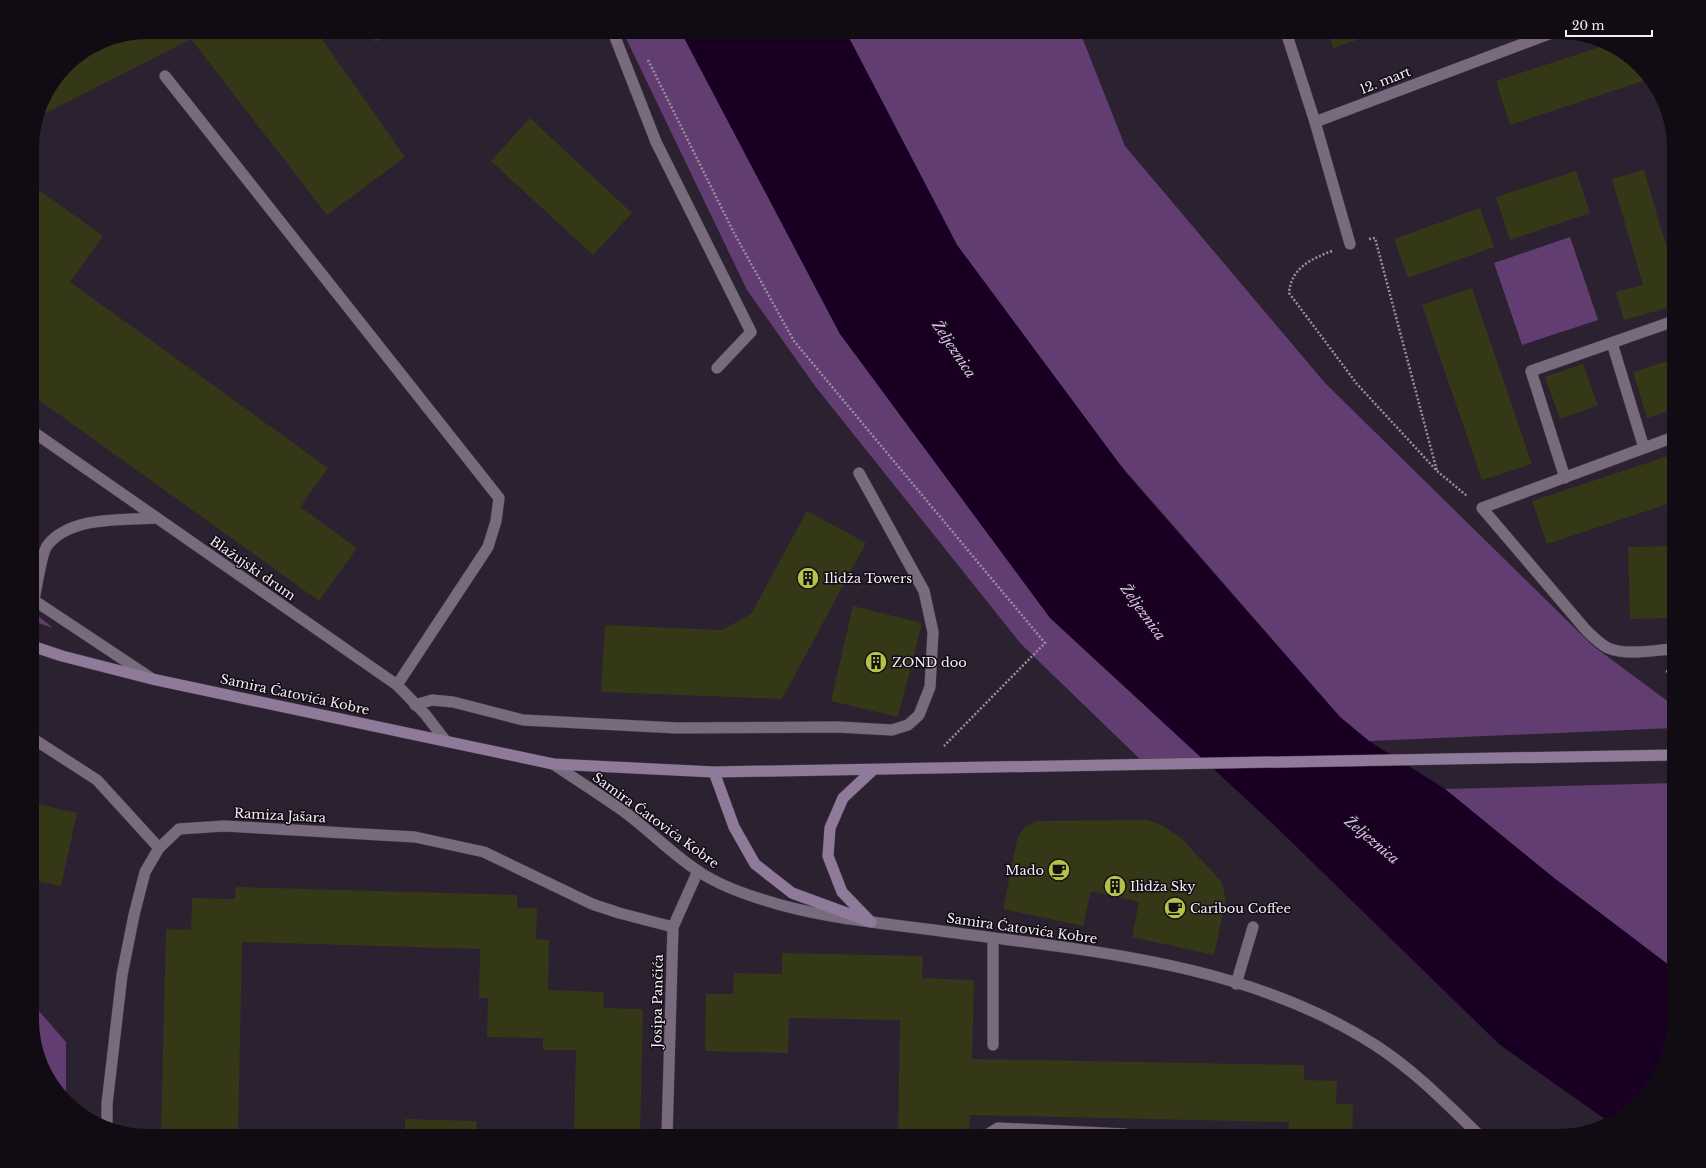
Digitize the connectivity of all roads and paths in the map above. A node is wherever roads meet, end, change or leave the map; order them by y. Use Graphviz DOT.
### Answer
graph roads {
  1 [pos="616,39"];
  2 [pos="1288,39"];
  3 [pos="1535,39"];
  4 [pos="647,58"];
  5 [pos="165,76"];
  6 [pos="1315,122"];
  7 [pos="1350,244"];
  8 [pos="1667,323"];
  9 [pos="1612,343"];
  10 [pos="717,368"];
  11 [pos="39,436"];
  12 [pos="1667,440"];
  13 [pos="1644,448"];
  14 [pos="1437,471"];
  15 [pos="859,473"];
  16 [pos="1565,478"];
  17 [pos="1482,508"];
  18 [pos="157,518"];
  19 [pos="39,575"];
  20 [pos="39,603"];
  21 [pos="39,648"];
  22 [pos="1667,649"];
  23 [pos="152,679"];
  24 [pos="397,685"];
  25 [pos="415,704"];
  26 [pos="445,740"];
  27 [pos="39,743"];
  28 [pos="1667,755"];
  29 [pos="554,764"];
  30 [pos="873,770"];
  31 [pos="921,770"];
  32 [pos="714,772"];
  33 [pos="159,848"];
  34 [pos="698,871"];
  35 [pos="871,922"];
  36 [pos="673,927"];
  37 [pos="1253,928"];
  38 [pos="993,938"];
  39 [pos="1236,984"];
  40 [pos="993,1045"];
  41 [pos="107,1121"];
  42 [pos="667,1129"];
  43 [pos="996,1129"];
  44 [pos="1019,1129"];
  45 [pos="1473,1129"];
  1 -- 10 [label="street"];
  2 -- 6 [label="street"];
  3 -- 6 [label="street, 12. mart"];
  4 -- 31 [label="path"];
  5 -- 24 [label="street"];
  6 -- 7 [label="street"];
  7 -- 14 [label="path"];
  7 -- 14 [label="path"];
  8 -- 9 [label="street"];
  9 -- 13 [label="street"];
  9 -- 16 [label="street"];
  11 -- 18 [label="street, Blažujski drum"];
  12 -- 13 [label="street"];
  13 -- 16 [label="street"];
  14 -- 17 [label="path"];
  15 -- 25 [label="street"];
  16 -- 17 [label="street"];
  17 -- 22 [label="street"];
  18 -- 19 [label="street"];
  18 -- 24 [label="street, Blažujski drum"];
  20 -- 23 [label="street"];
  21 -- 23 [label="main road, Samira Ćatovića Kobre"];
  23 -- 26 [label="main road, Samira Ćatovića Kobre"];
  24 -- 25 [label="street, Blažujski drum"];
  25 -- 26 [label="street, Blažujski drum"];
  26 -- 29 [label="main road, Samira Ćatovića Kobre"];
  27 -- 33 [label="street"];
  28 -- 31 [label="main road, Samira Ćatovića Kobre"];
  29 -- 32 [label="main road, Samira Ćatovića Kobre"];
  29 -- 34 [label="street, Samira Ćatovića Kobre"];
  30 -- 31 [label="main road, Samira Ćatovića Kobre"];
  30 -- 32 [label="main road, Samira Ćatovića Kobre"];
  30 -- 35 [label="main road"];
  32 -- 35 [label="main road"];
  33 -- 36 [label="street, Ramiza Jašara"];
  33 -- 41 [label="street, Ramiza Jašara"];
  34 -- 35 [label="street, Samira Ćatovića Kobre"];
  34 -- 36 [label="street, Josipa Pančića"];
  35 -- 38 [label="street, Samira Ćatovića Kobre"];
  36 -- 42 [label="street, Josipa Pančića"];
  37 -- 39 [label="street"];
  38 -- 39 [label="street, Samira Ćatovića Kobre"];
  38 -- 40 [label="street"];
  39 -- 45 [label="street, Samira Ćatovića Kobre"];
  43 -- 44 [label="street"];
}
